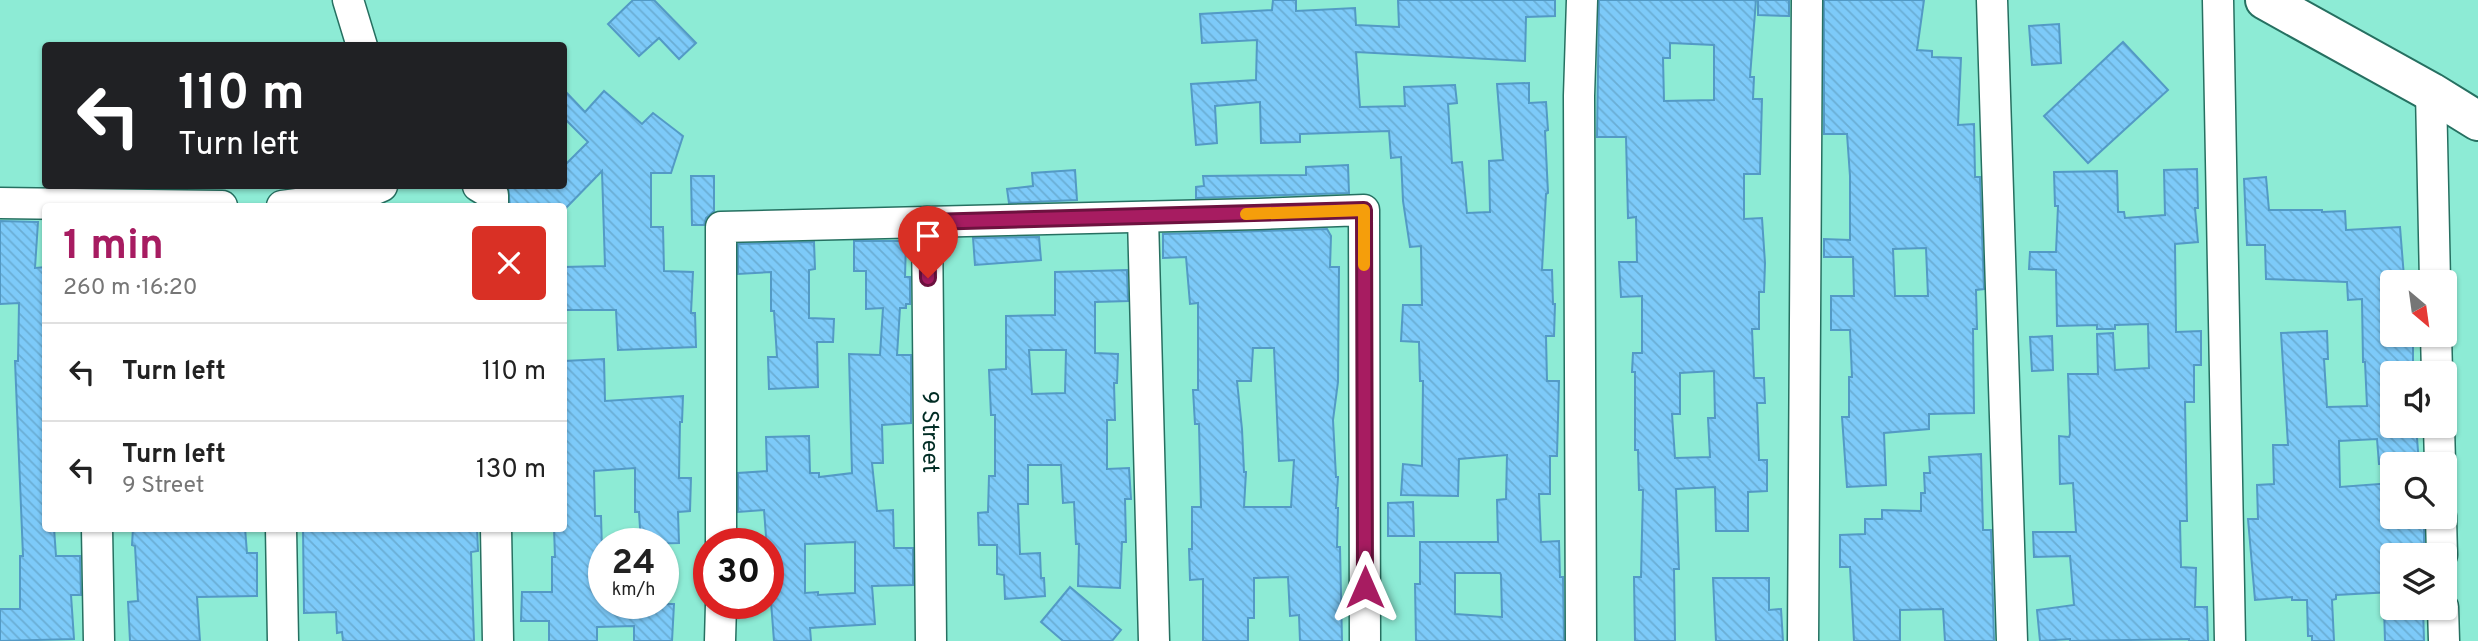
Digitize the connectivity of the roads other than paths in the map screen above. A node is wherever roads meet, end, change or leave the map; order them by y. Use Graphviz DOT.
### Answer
graph roads {
  1 [pos="348,0"];
  2 [pos="1582,0"];
  3 [pos="1807,0"];
  4 [pos="1992,0"];
  5 [pos="2218,0"];
  6 [pos="2264,0"];
  7 [pos="361,42"];
  8 [pos="2431,92"];
  9 [pos="2478,121"];
  10 [pos="375,189"];
  11 [pos="483,189"];
  12 [pos="0,203"];
  13 [pos="305,203"];
  14 [pos="493,203"];
  15 [pos="42,204"];
  16 [pos="1143,217"];
  17 [pos="927,222"];
  18 [pos="2435,270"];
  19 [pos="721,528"];
  20 [pos="97,532"];
  21 [pos="281,532"];
  22 [pos="496,532"];
  23 [pos="720,619"];
  24 [pos="2443,620"];
  25 [pos="99,641"];
  26 [pos="283,641"];
  27 [pos="498,641"];
  28 [pos="720,641"];
  29 [pos="931,641"];
  30 [pos="1154,641"];
  31 [pos="1365,641"];
  32 [pos="1581,641"];
  33 [pos="1803,641"];
  34 [pos="2012,641"];
  35 [pos="2230,641"];
  36 [pos="2444,641"];
  1 -- 7 [label="street"];
  2 -- 32 [label="street"];
  3 -- 33 [label="street"];
  4 -- 34 [label="street"];
  5 -- 35 [label="street"];
  6 -- 8 [label="main road"];
  8 -- 9 [label="main road"];
  8 -- 18 [label="street"];
  10 -- 13 [label="street"];
  11 -- 14 [label="street"];
  12 -- 15 [label="street"];
  16 -- 17 [label="street"];
  16 -- 30 [label="street"];
  16 -- 31 [label="street"];
  17 -- 19 [label="street"];
  17 -- 29 [label="street, 9 Street"];
  20 -- 25 [label="street"];
  21 -- 26 [label="street"];
  22 -- 27 [label="street"];
  23 -- 28 [label="street"];
  24 -- 36 [label="street"];
}
